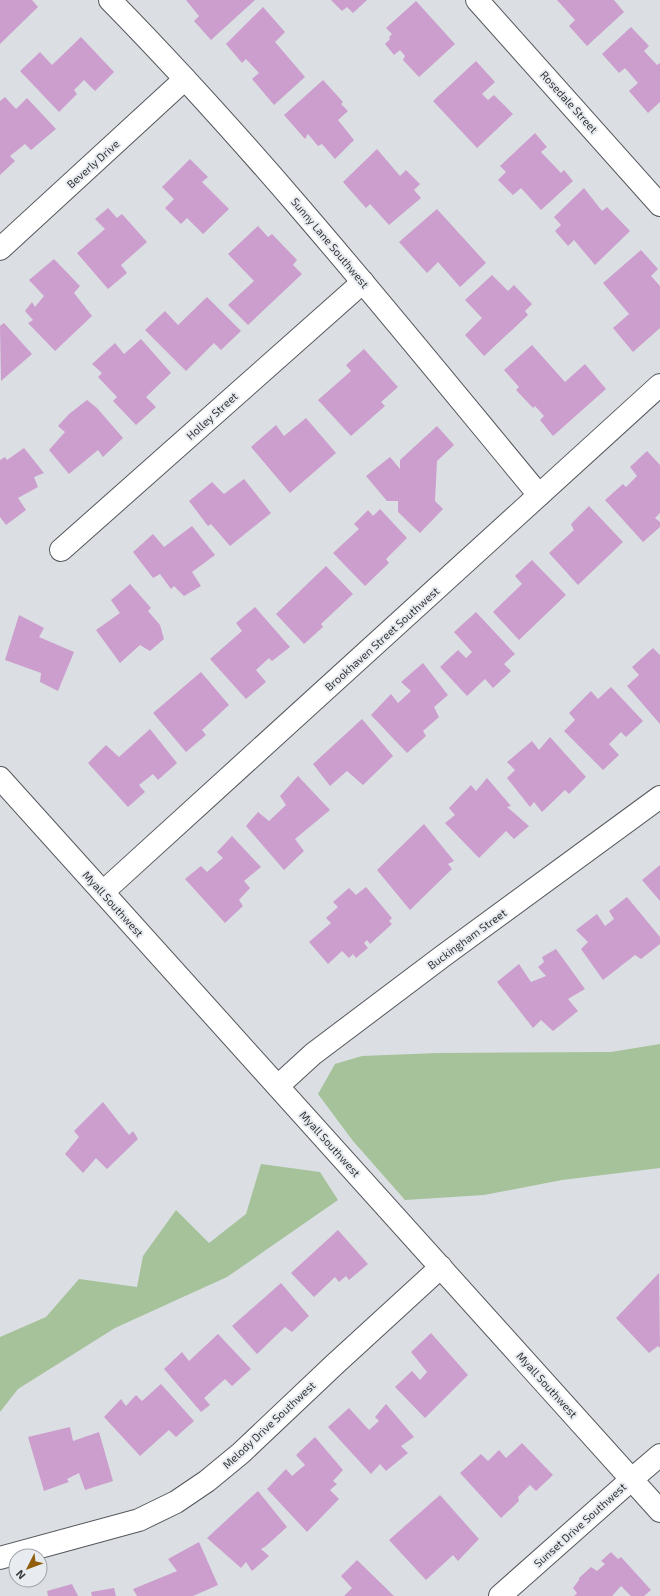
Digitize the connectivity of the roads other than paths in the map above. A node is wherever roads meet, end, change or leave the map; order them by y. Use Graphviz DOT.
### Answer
graph roads {
  1 [pos="110,0"];
  2 [pos="477,0"];
  3 [pos="185,79"];
  4 [pos="660,205"];
  5 [pos="0,249"];
  6 [pos="364,282"];
  7 [pos="660,385"];
  8 [pos="539,495"];
  9 [pos="61,550"];
  10 [pos="0,778"];
  11 [pos="660,797"];
  12 [pos="103,892"];
  13 [pos="278,1086"];
  14 [pos="441,1266"];
  15 [pos="660,1455"];
  16 [pos="632,1479"];
  17 [pos="660,1511"];
  18 [pos="0,1558"];
  19 [pos="502,1596"];
  1 -- 3 [label="street, Sunny Lane Southwest"];
  2 -- 4 [label="street, Rosedale Street"];
  3 -- 5 [label="street, Beverly Drive"];
  3 -- 6 [label="street, Sunny Lane Southwest"];
  6 -- 8 [label="street, Sunny Lane Southwest"];
  6 -- 9 [label="street, Holley Street"];
  7 -- 8 [label="street, Brookhaven Street Southwest"];
  8 -- 12 [label="street, Brookhaven Street Southwest"];
  10 -- 12 [label="street, Myall Southwest"];
  11 -- 13 [label="street, Buckingham Street"];
  12 -- 13 [label="street, Myall Southwest"];
  13 -- 14 [label="street, Myall Southwest"];
  14 -- 16 [label="street, Myall Southwest"];
  14 -- 18 [label="street, Melody Drive Southwest"];
  15 -- 16 [label="street, Sunset Drive Southwest"];
  16 -- 17 [label="street, Myall Southwest"];
  16 -- 19 [label="street, Sunset Drive Southwest"];
}
